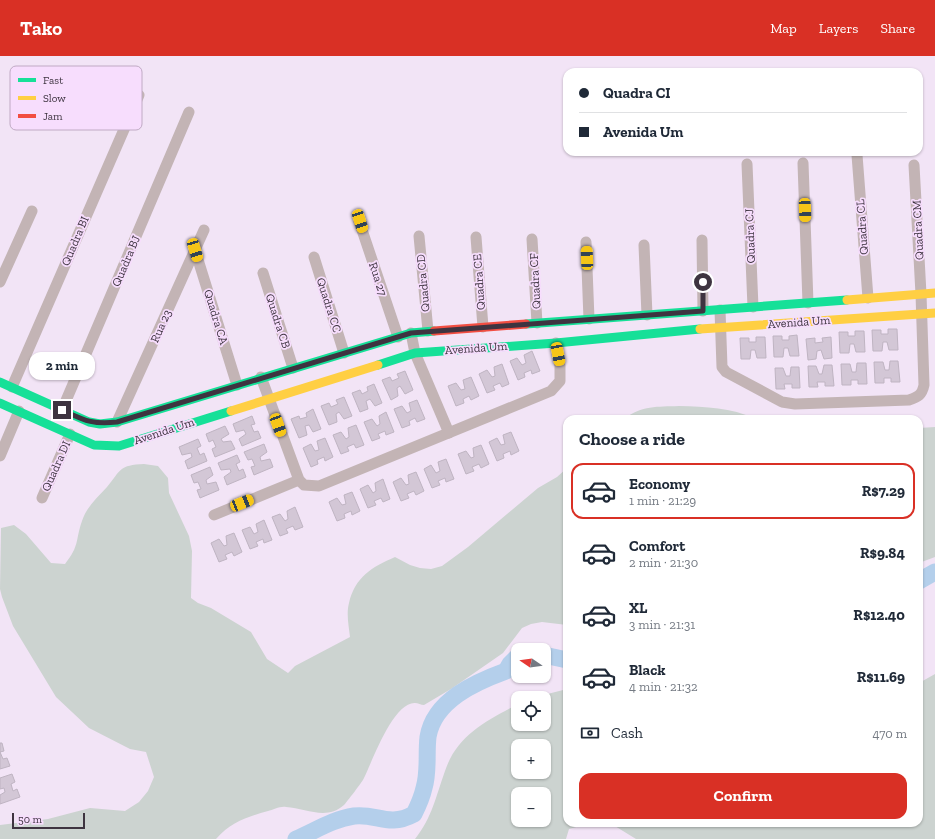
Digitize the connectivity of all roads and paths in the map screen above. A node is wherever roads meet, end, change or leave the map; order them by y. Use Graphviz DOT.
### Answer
graph roads {
  1 [pos="190,112"];
  2 [pos="124,130"];
  3 [pos="857,156"];
  4 [pos="803,163"];
  5 [pos="748,164"];
  6 [pos="914,165"];
  7 [pos="32,211"];
  8 [pos="360,221"];
  9 [pos="204,230"];
  10 [pos="419,236"];
  11 [pos="476,236"];
  12 [pos="532,239"];
  13 [pos="702,240"];
  14 [pos="586,242"];
  15 [pos="644,245"];
  16 [pos="195,250"];
  17 [pos="314,257"];
  18 [pos="263,273"];
  19 [pos="0,282"];
  20 [pos="935,293"];
  21 [pos="921,294"];
  22 [pos="868,298"];
  23 [pos="808,303"];
  24 [pos="753,307"];
  25 [pos="720,310"];
  26 [pos="703,311"];
  27 [pos="935,313"];
  28 [pos="647,315"];
  29 [pos="922,315"];
  30 [pos="589,319"];
  31 [pos="537,323"];
  32 [pos="483,327"];
  33 [pos="721,327"];
  34 [pos="428,331"];
  35 [pos="411,333"];
  36 [pos="398,337"];
  37 [pos="556,343"];
  38 [pos="344,353"];
  39 [pos="415,353"];
  40 [pos="293,368"];
  41 [pos="261,377"];
  42 [pos="0,382"];
  43 [pos="237,385"];
  44 [pos="12,388"];
  45 [pos="268,398"];
  46 [pos="43,402"];
  47 [pos="0,403"];
  48 [pos="62,410"];
  49 [pos="19,411"];
  50 [pos="36,419"];
  51 [pos="117,422"];
  52 [pos="449,433"];
  53 [pos="70,434"];
  54 [pos="0,456"];
  55 [pos="299,480"];
  56 [pos="42,498"];
  57 [pos="214,515"];
  1 -- 48 [label="street, Quadra BJ"];
  2 -- 44 [label="street, Quadra BI"];
  3 -- 22 [label="street, Quadra CL"];
  4 -- 23 [label="street"];
  5 -- 24 [label="street, Quadra CJ"];
  6 -- 21 [label="street, Quadra CM"];
  7 -- 19 [label="street"];
  8 -- 36 [label="street, Rua 27"];
  9 -- 16 [label="street, Rua 23"];
  10 -- 34 [label="street, Quadra CD"];
  11 -- 32 [label="street, Quadra CE"];
  12 -- 31 [label="street, Quadra CF"];
  13 -- 26 [label="street"];
  14 -- 30 [label="street"];
  15 -- 28 [label="street"];
  16 -- 43 [label="street, Quadra CA"];
  16 -- 51 [label="street, Rua 23"];
  17 -- 38 [label="street, Quadra CC"];
  18 -- 40 [label="street, Quadra CB"];
  20 -- 21 [label="street, Avenida Um"];
  21 -- 22 [label="street, Avenida Um"];
  21 -- 29 [label="street, Quadra CM"];
  22 -- 23 [label="street, Avenida Um"];
  23 -- 24 [label="street, Avenida Um"];
  24 -- 25 [label="street, Avenida Um"];
  25 -- 26 [label="street, Avenida Um"];
  25 -- 33 [label="street, Quadra CM"];
  26 -- 28 [label="street, Avenida Um"];
  27 -- 29 [label="street, Avenida Um"];
  28 -- 30 [label="street, Avenida Um"];
  29 -- 33 [label="street, Avenida Um"];
  29 -- 33 [label="street, Quadra CM"];
  30 -- 31 [label="street, Avenida Um"];
  31 -- 32 [label="street, Avenida Um"];
  32 -- 34 [label="street, Avenida Um"];
  33 -- 37 [label="street, Avenida Um"];
  34 -- 35 [label="street, Avenida Um"];
  35 -- 36 [label="street, Avenida Um"];
  35 -- 39 [label="street"];
  36 -- 38 [label="street, Avenida Um"];
  37 -- 39 [label="street, Avenida Um"];
  37 -- 52 [label="street"];
  38 -- 40 [label="street, Avenida Um"];
  39 -- 45 [label="street, Avenida Um"];
  39 -- 52 [label="street"];
  40 -- 41 [label="street, Avenida Um"];
  41 -- 43 [label="street, Avenida Um"];
  41 -- 45 [label="street"];
  42 -- 44 [label="street, Avenida Um"];
  43 -- 51 [label="street, Avenida Um"];
  44 -- 46 [label="street, Avenida Um"];
  45 -- 53 [label="street, Avenida Um"];
  45 -- 55 [label="street"];
  46 -- 48 [label="street, Avenida Um"];
  46 -- 50 [label="street"];
  47 -- 49 [label="street, Avenida Um"];
  48 -- 51 [label="street, Avenida Um"];
  49 -- 50 [label="street, Avenida Um"];
  49 -- 54 [label="street"];
  50 -- 53 [label="street, Avenida Um"];
  52 -- 55 [label="street"];
  53 -- 56 [label="street, Quadra DI"];
  55 -- 57 [label="street"];
}
